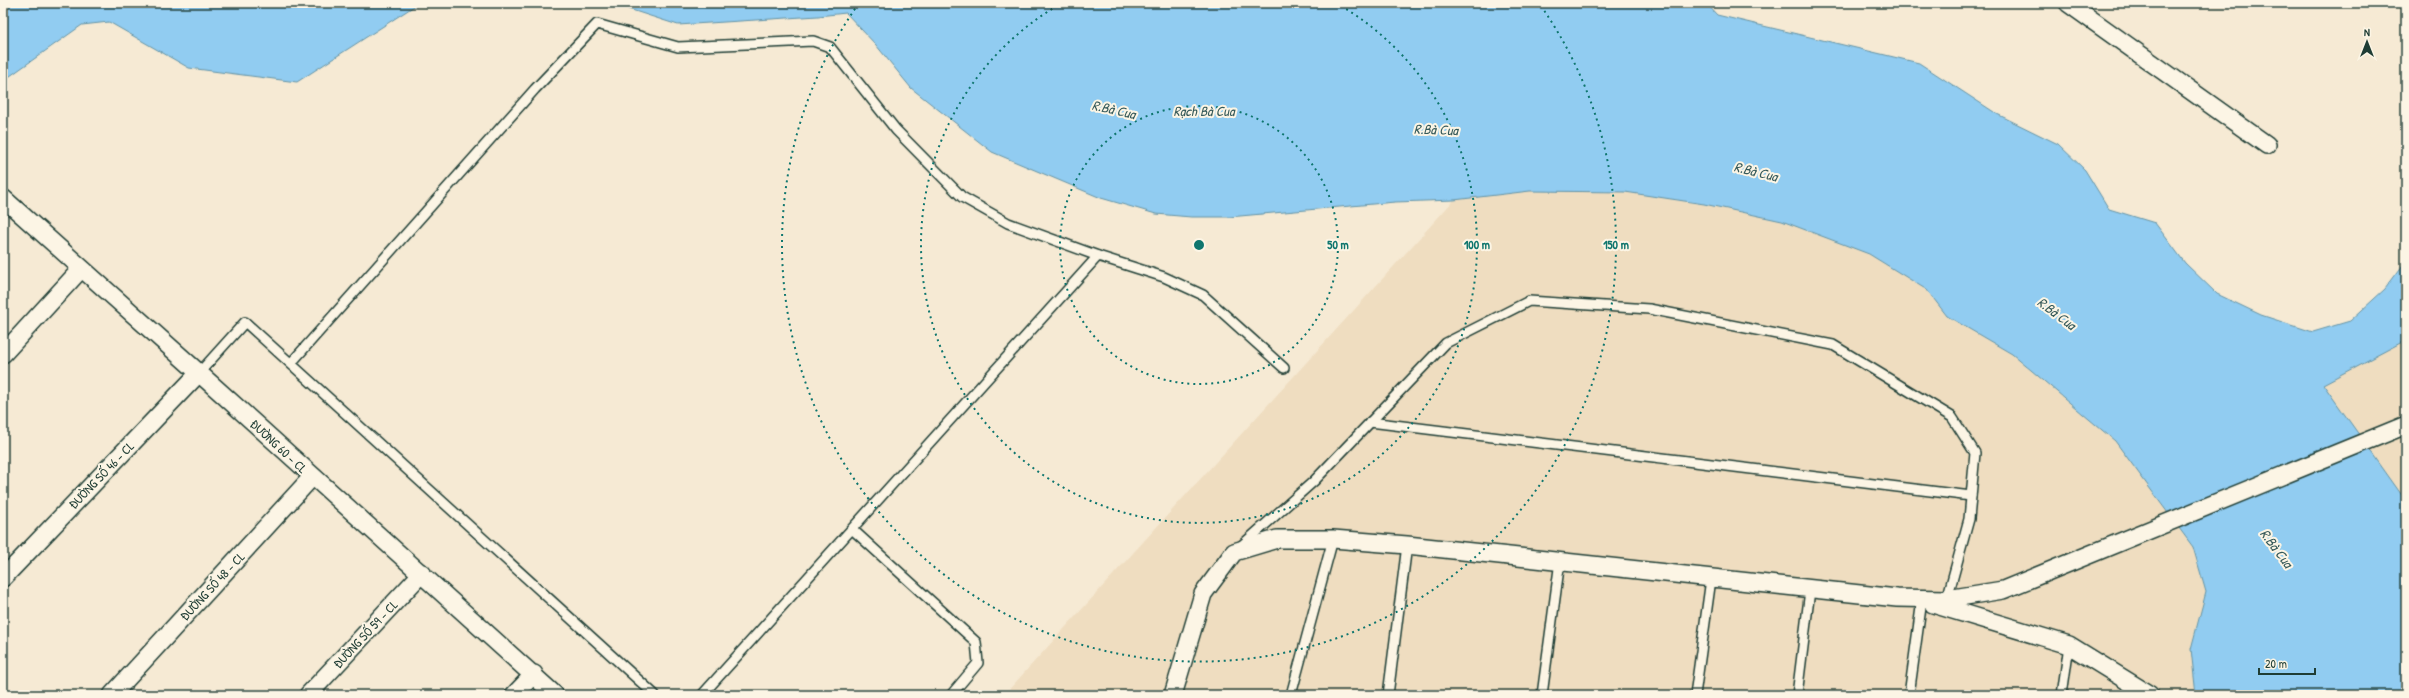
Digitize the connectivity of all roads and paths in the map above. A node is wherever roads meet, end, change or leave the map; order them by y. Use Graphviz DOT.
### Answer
graph roads {
  1 [pos="2068,3"];
  2 [pos="2267,145"];
  3 [pos="3,198"];
  4 [pos="1098,256"];
  5 [pos="81,269"];
  6 [pos="3,354"];
  7 [pos="292,362"];
  8 [pos="1284,368"];
  9 [pos="199,373"];
  10 [pos="1370,422"];
  11 [pos="2406,425"];
  12 [pos="312,477"];
  13 [pos="1971,496"];
  14 [pos="852,529"];
  15 [pos="1333,539"];
  16 [pos="1407,545"];
  17 [pos="1234,552"];
  18 [pos="1560,561"];
  19 [pos="422,573"];
  20 [pos="3,578"];
  21 [pos="1711,579"];
  22 [pos="1810,590"];
  23 [pos="1947,599"];
  24 [pos="1922,600"];
  25 [pos="2069,646"];
  26 [pos="534,674"];
  27 [pos="112,695"];
  28 [pos="308,695"];
  29 [pos="514,695"];
  30 [pos="555,695"];
  31 [pos="655,695"];
  32 [pos="702,695"];
  33 [pos="951,695"];
  34 [pos="1173,695"];
  35 [pos="1290,695"];
  36 [pos="1388,695"];
  37 [pos="1542,695"];
  38 [pos="1695,695"];
  39 [pos="1797,695"];
  40 [pos="1909,695"];
  41 [pos="2062,695"];
  42 [pos="2150,695"];
  1 -- 2 [label="street"];
  3 -- 5 [label="street, ĐƯỜNG 60 - CL"];
  4 -- 7 [label="lane"];
  4 -- 8 [label="lane"];
  4 -- 14 [label="lane"];
  5 -- 6 [label="street"];
  5 -- 9 [label="street, ĐƯỜNG 60 - CL"];
  7 -- 9 [label="lane"];
  7 -- 31 [label="lane"];
  9 -- 12 [label="street, ĐƯỜNG 60 - CL"];
  9 -- 20 [label="street, ĐƯỜNG SỐ 46 - CL"];
  10 -- 13 [label="lane"];
  10 -- 13 [label="lane"];
  10 -- 17 [label="lane"];
  11 -- 23 [label="street"];
  12 -- 19 [label="street, ĐƯỜNG 60 - CL"];
  12 -- 27 [label="street, ĐƯỜNG SỐ 48 - CL"];
  13 -- 23 [label="lane"];
  14 -- 32 [label="lane"];
  14 -- 33 [label="lane"];
  15 -- 16 [label="street"];
  15 -- 17 [label="street"];
  15 -- 35 [label="lane"];
  16 -- 18 [label="street"];
  16 -- 36 [label="lane"];
  17 -- 34 [label="street"];
  18 -- 21 [label="street"];
  18 -- 37 [label="lane"];
  19 -- 26 [label="street, ĐƯỜNG 60 - CL"];
  19 -- 28 [label="street, ĐƯỜNG SỐ 59 - CL"];
  21 -- 22 [label="street"];
  21 -- 38 [label="lane"];
  22 -- 24 [label="street"];
  22 -- 39 [label="lane"];
  23 -- 24 [label="street"];
  24 -- 25 [label="street"];
  24 -- 40 [label="lane"];
  25 -- 41 [label="lane"];
  25 -- 42 [label="street"];
  26 -- 29 [label="street"];
  26 -- 30 [label="street, ĐƯỜNG 60 - CL"];
}
